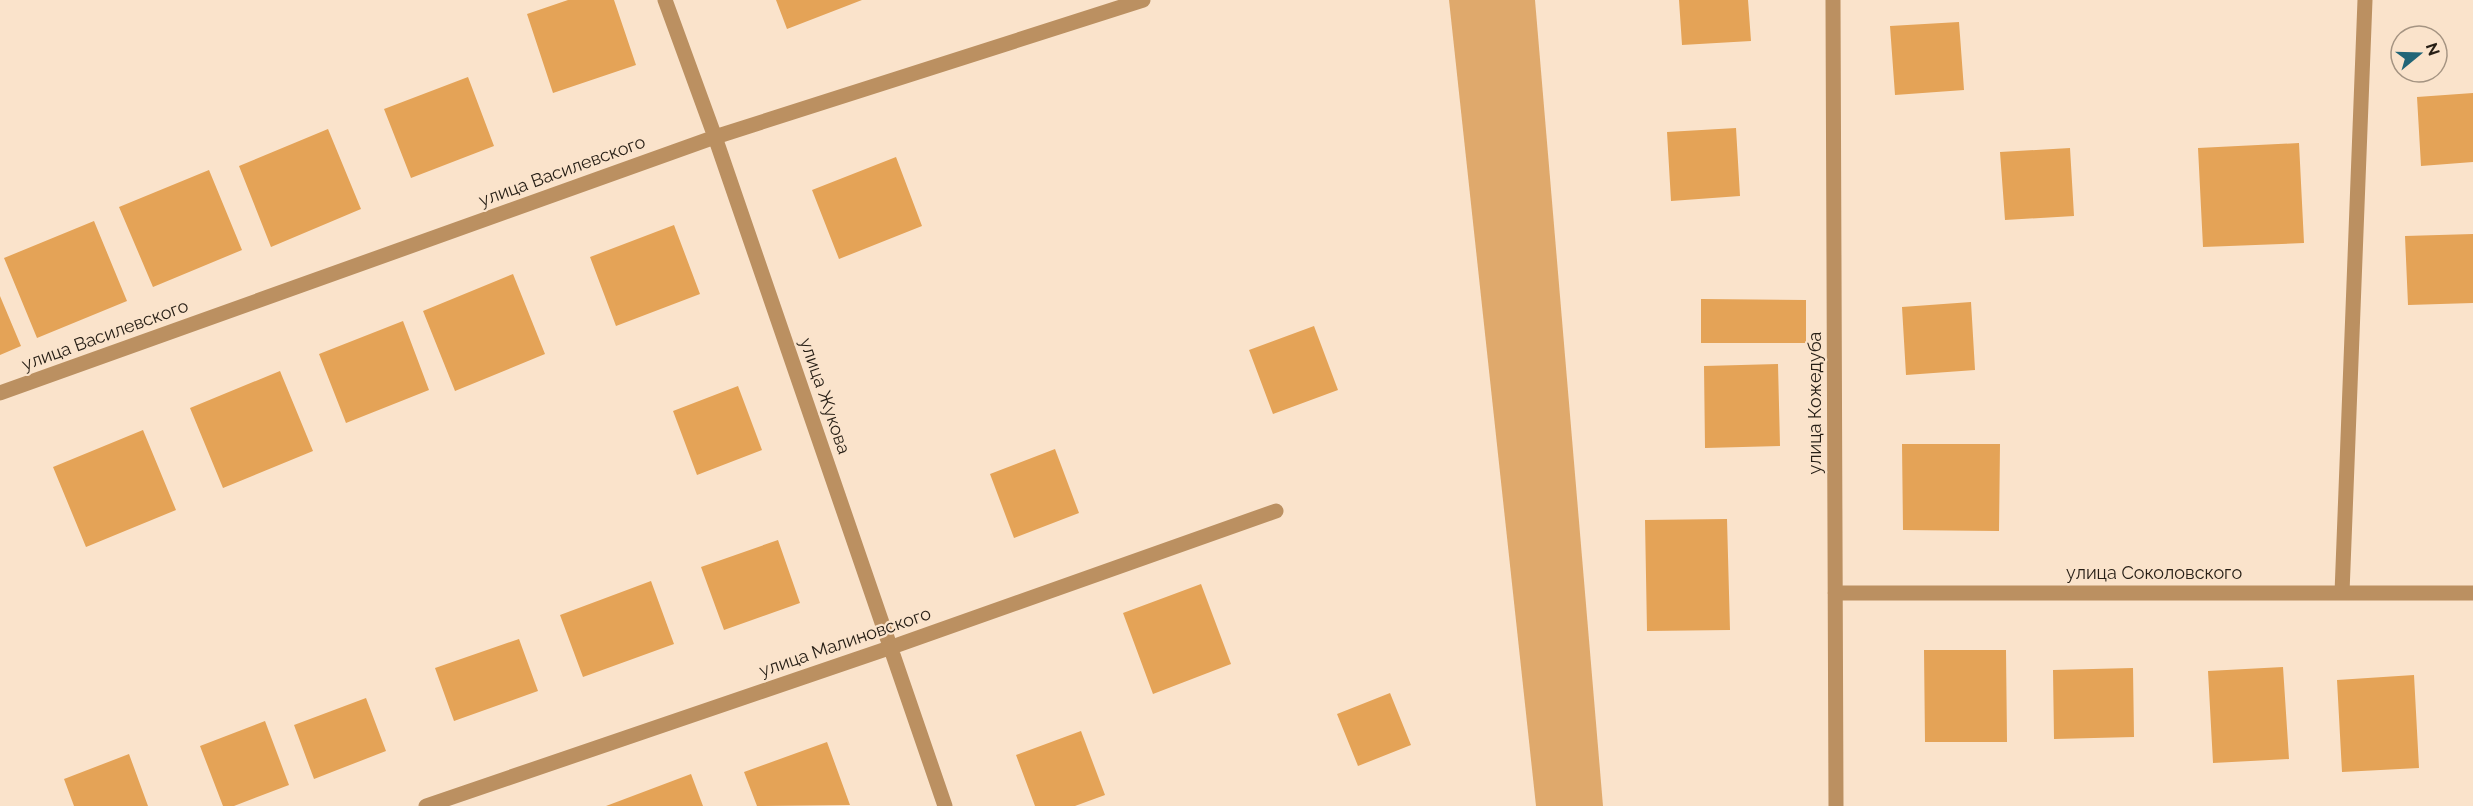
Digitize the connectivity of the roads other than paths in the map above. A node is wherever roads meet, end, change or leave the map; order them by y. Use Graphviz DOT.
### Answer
graph roads {
  1 [pos="665,0"];
  2 [pos="1143,0"];
  3 [pos="1833,0"];
  4 [pos="2365,0"];
  5 [pos="715,137"];
  6 [pos="0,393"];
  7 [pos="1276,511"];
  8 [pos="2473,592"];
  9 [pos="1835,593"];
  10 [pos="2342,593"];
  11 [pos="892,647"];
  12 [pos="426,806"];
  13 [pos="945,806"];
  14 [pos="1836,806"];
  1 -- 5 [label="street, улица Жукова"];
  2 -- 5 [label="street, улица Василевского"];
  3 -- 9 [label="street, улица Кожедуба"];
  4 -- 10 [label="street"];
  5 -- 6 [label="street, улица Василевского"];
  5 -- 11 [label="street, улица Жукова"];
  7 -- 11 [label="street, улица Малиновского"];
  8 -- 10 [label="street, улица Соколовского"];
  9 -- 10 [label="street, улица Соколовского"];
  9 -- 14 [label="street, улица Кожедуба"];
  11 -- 12 [label="street, улица Малиновского"];
  11 -- 13 [label="street, улица Жукова"];
}
